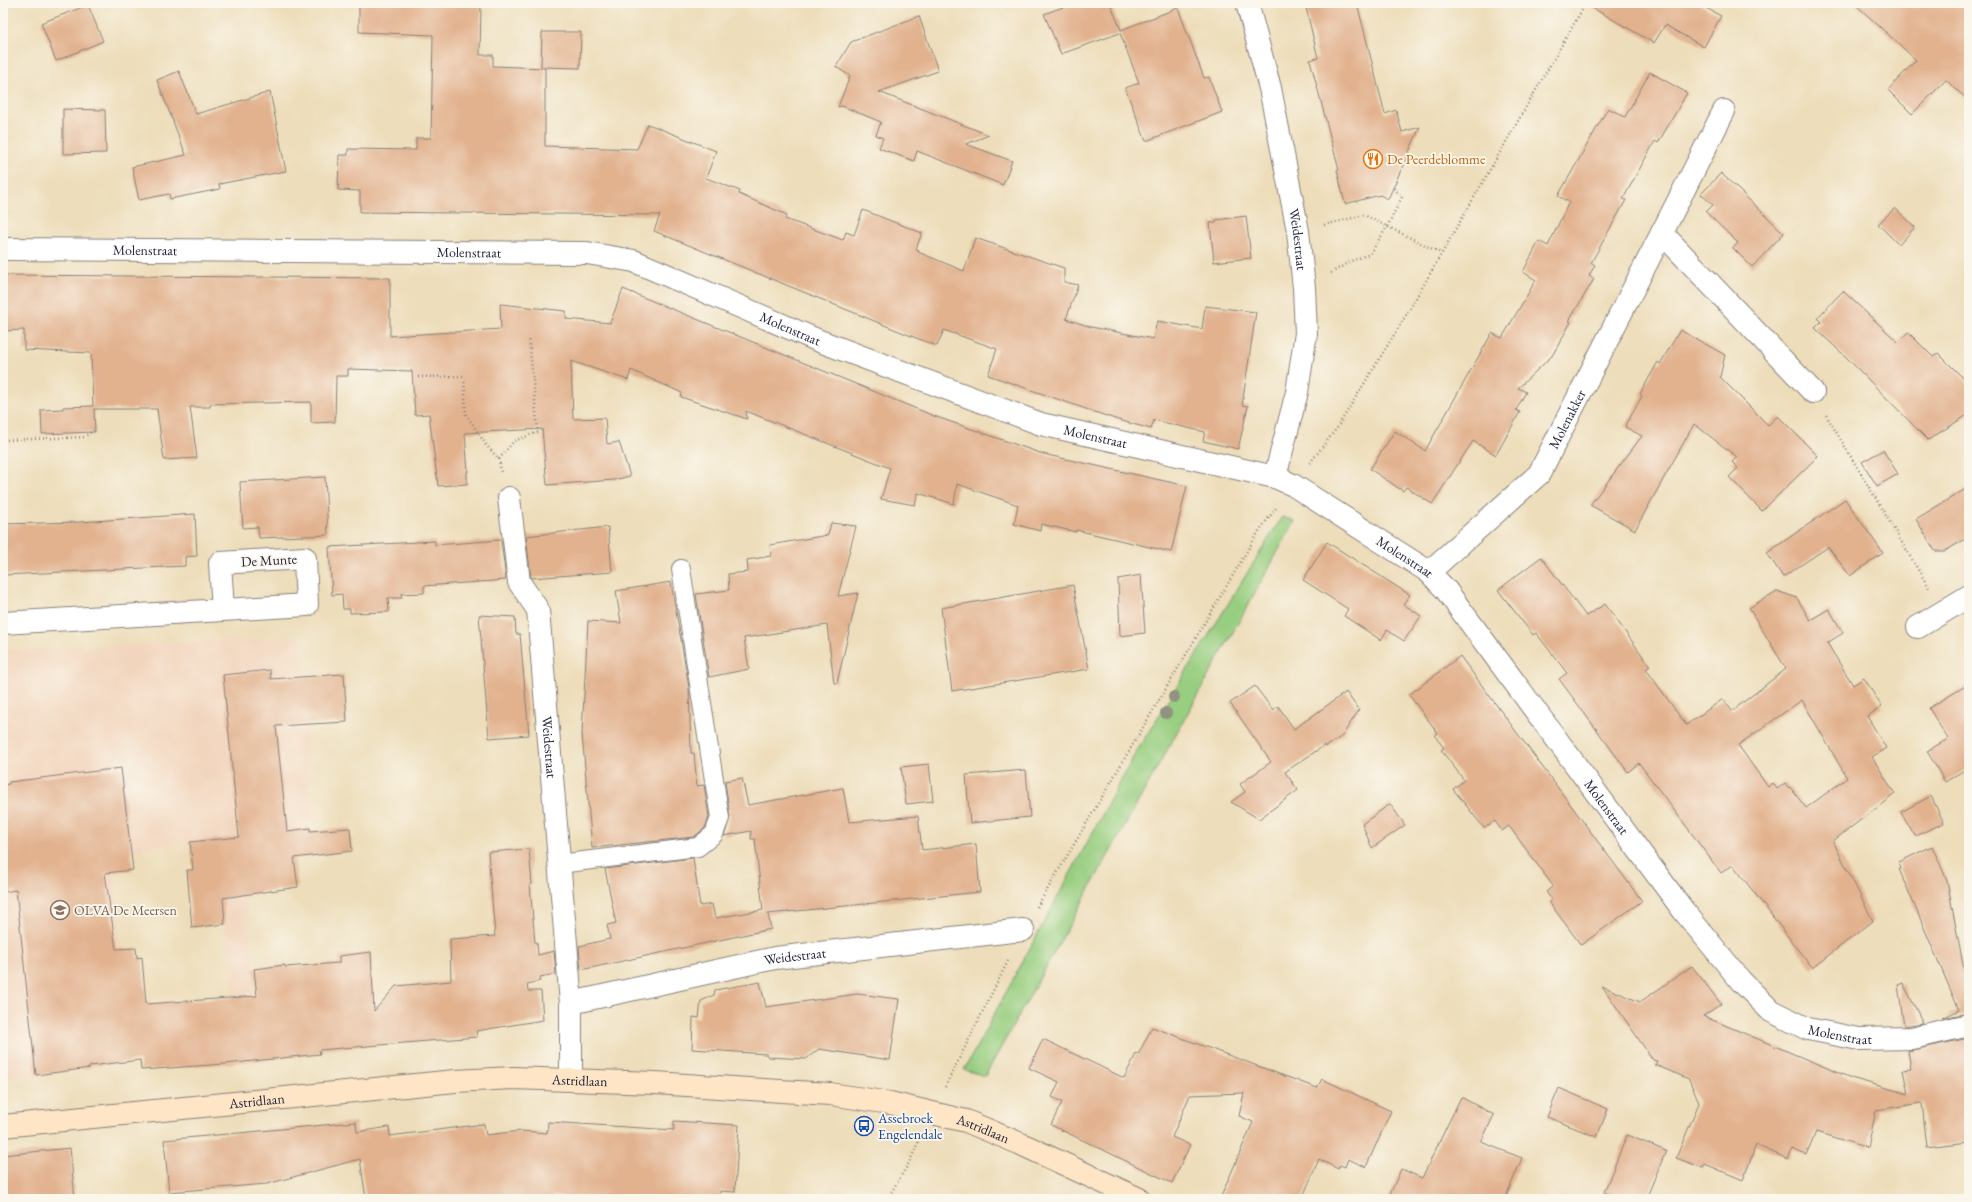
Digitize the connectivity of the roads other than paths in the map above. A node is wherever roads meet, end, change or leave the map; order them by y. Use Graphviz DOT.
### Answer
graph roads {
  1 [pos="1247,3"];
  2 [pos="1724,111"];
  3 [pos="1662,232"];
  4 [pos="3,249"];
  5 [pos="1813,392"];
  6 [pos="1284,481"];
  7 [pos="509,498"];
  8 [pos="681,569"];
  9 [pos="1429,572"];
  10 [pos="1969,596"];
  11 [pos="223,610"];
  12 [pos="3,623"];
  13 [pos="1918,628"];
  14 [pos="559,864"];
  15 [pos="1023,930"];
  16 [pos="571,1003"];
  17 [pos="1969,1026"];
  18 [pos="571,1079"];
  19 [pos="3,1126"];
  20 [pos="1139,1199"];
  1 -- 6 [label="street, Weidestraat"];
  2 -- 3 [label="street, Molenakker"];
  3 -- 5 [label="street"];
  3 -- 9 [label="street, Molenakker"];
  4 -- 6 [label="street, Molenstraat"];
  6 -- 9 [label="street, Molenstraat"];
  7 -- 14 [label="street, Weidestraat"];
  8 -- 14 [label="lane"];
  9 -- 17 [label="street, Molenstraat"];
  10 -- 13 [label="street"];
  11 -- 12 [label="street"];
  14 -- 16 [label="street, Weidestraat"];
  15 -- 16 [label="street, Weidestraat"];
  16 -- 18 [label="street, Weidestraat"];
  18 -- 19 [label="main road, Astridlaan"];
  18 -- 20 [label="main road, Astridlaan"];
}
